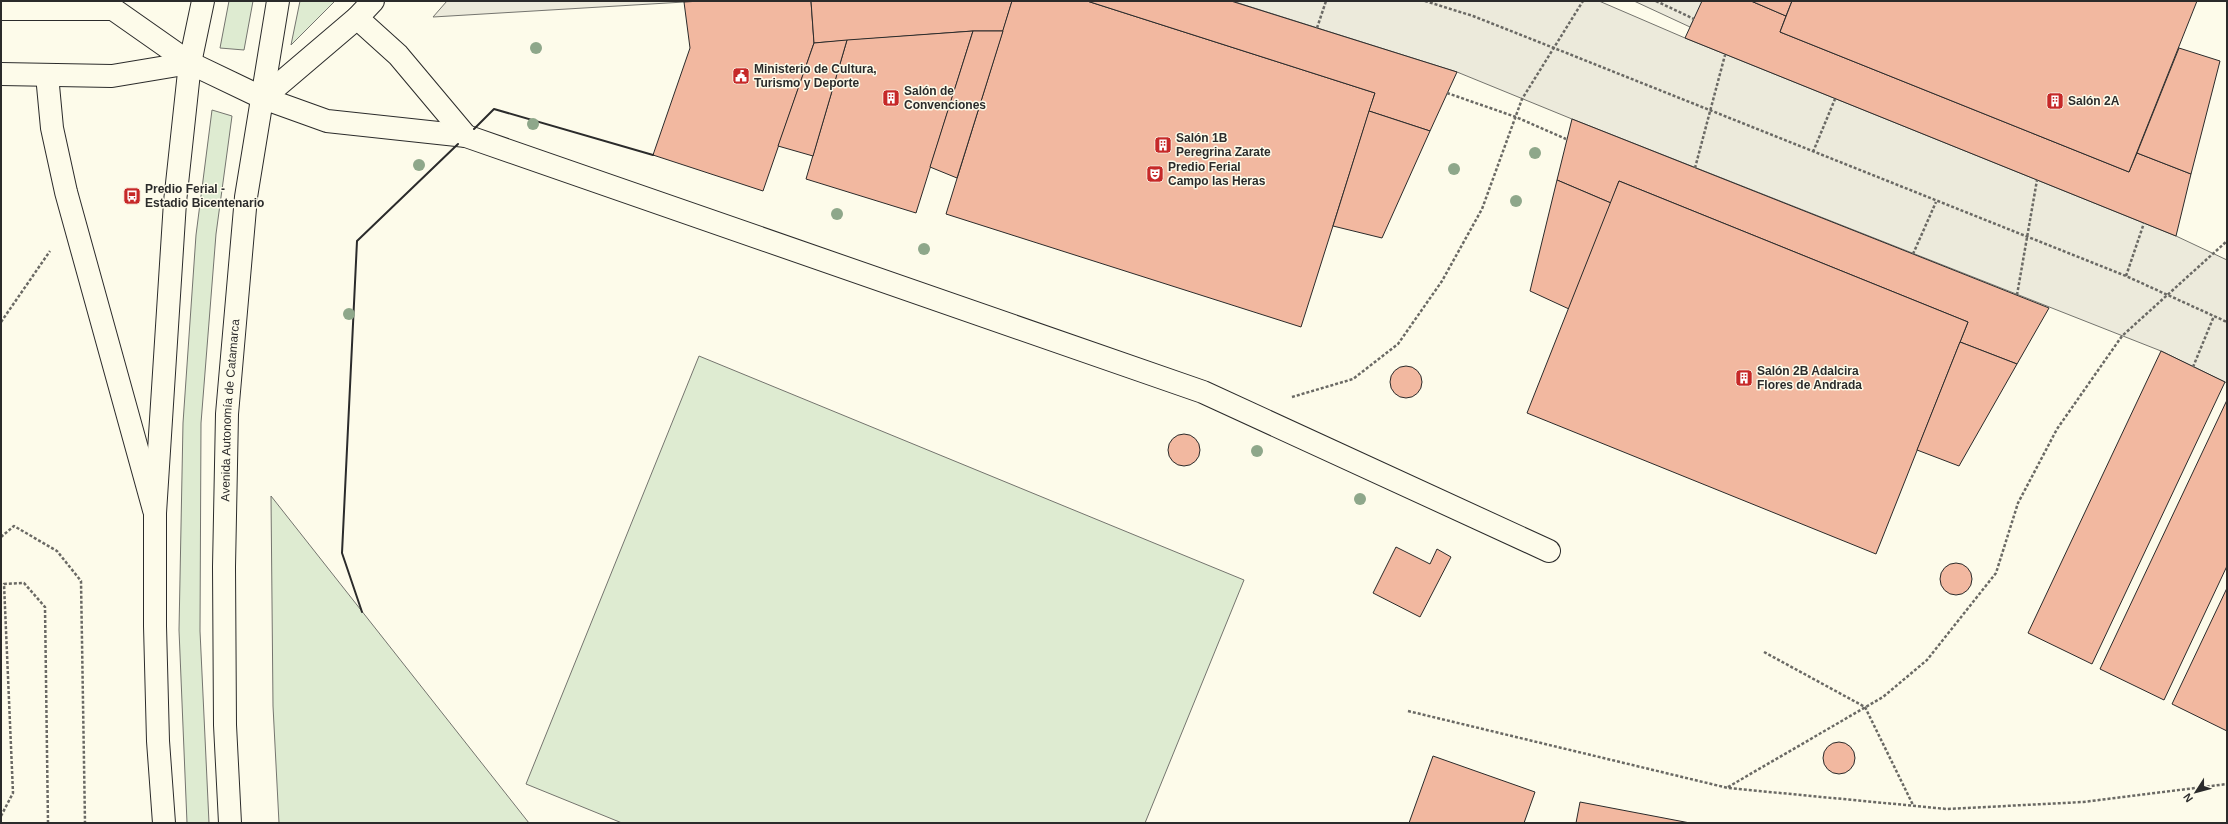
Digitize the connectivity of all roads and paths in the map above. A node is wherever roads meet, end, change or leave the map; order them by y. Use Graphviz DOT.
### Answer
graph roads {
  1 [pos="203,1"];
  2 [pos="278,1"];
  3 [pos="373,1"];
  4 [pos="1326,1"];
  5 [pos="1425,1"];
  6 [pos="1582,1"];
  7 [pos="1658,1"];
  8 [pos="56,5"];
  9 [pos="1,9"];
  10 [pos="357,18"];
  11 [pos="1694,19"];
  12 [pos="1317,28"];
  13 [pos="1554,48"];
  14 [pos="1725,54"];
  15 [pos="190,63"];
  16 [pos="1,74"];
  17 [pos="47,75"];
  18 [pos="1447,93"];
  19 [pos="263,98"];
  20 [pos="1835,99"];
  21 [pos="1710,111"];
  22 [pos="1516,117"];
  23 [pos="466,136"];
  24 [pos="1566,139"];
  25 [pos="1813,152"];
  26 [pos="1695,168"];
  27 [pos="2037,180"];
  28 [pos="1936,202"];
  29 [pos="2144,223"];
  30 [pos="2027,238"];
  31 [pos="2227,241"];
  32 [pos="50,251"];
  33 [pos="1913,254"];
  34 [pos="2126,276"];
  35 [pos="2017,295"];
  36 [pos="2168,295"];
  37 [pos="2214,316"];
  38 [pos="1,322"];
  39 [pos="2227,322"];
  40 [pos="2193,367"];
  41 [pos="1247,411"];
  42 [pos="154,512"];
  43 [pos="1,537"];
  44 [pos="1549,551"];
  45 [pos="1764,652"];
  46 [pos="1865,707"];
  47 [pos="1408,711"];
  48 [pos="2227,784"];
  49 [pos="1728,788"];
  50 [pos="1914,805"];
  51 [pos="1,816"];
  52 [pos="48,823"];
  53 [pos="86,823"];
  54 [pos="164,823"];
  55 [pos="230,823"];
  1 -- 15 [label="main road"];
  2 -- 19 [label="main road, Avenida Autonomía de Catamarca"];
  3 -- 10 [label="main road"];
  4 -- 12 [label="path"];
  5 -- 13 [label="path"];
  6 -- 13 [label="path"];
  7 -- 11 [label="path"];
  8 -- 9 [label="main road"];
  8 -- 15 [label="main road"];
  10 -- 19 [label="main road"];
  10 -- 23 [label="main road"];
  13 -- 21 [label="path"];
  13 -- 22 [label="path"];
  14 -- 21 [label="path"];
  15 -- 17 [label="main road"];
  15 -- 19 [label="main road"];
  15 -- 42 [label="main road"];
  16 -- 17 [label="main road"];
  17 -- 42 [label="main road"];
  18 -- 22 [label="path"];
  19 -- 23 [label="main road"];
  19 -- 55 [label="main road, Avenida Autonomía de Catamarca"];
  20 -- 25 [label="path"];
  21 -- 25 [label="path"];
  21 -- 26 [label="path"];
  22 -- 24 [label="path"];
  22 -- 41 [label="path"];
  23 -- 41 [label="main road"];
  25 -- 28 [label="path"];
  27 -- 30 [label="path"];
  28 -- 30 [label="path"];
  28 -- 33 [label="path"];
  29 -- 34 [label="path"];
  30 -- 34 [label="path"];
  30 -- 35 [label="path"];
  31 -- 36 [label="path"];
  32 -- 38 [label="path"];
  34 -- 36 [label="path"];
  36 -- 37 [label="path"];
  36 -- 46 [label="path"];
  37 -- 39 [label="path"];
  37 -- 40 [label="path"];
  41 -- 44 [label="main road"];
  42 -- 54 [label="main road"];
  43 -- 53 [label="path"];
  45 -- 46 [label="path"];
  46 -- 49 [label="path"];
  46 -- 50 [label="path"];
  47 -- 49 [label="path"];
  48 -- 50 [label="path"];
  49 -- 50 [label="path"];
  51 -- 52 [label="path"];
}
